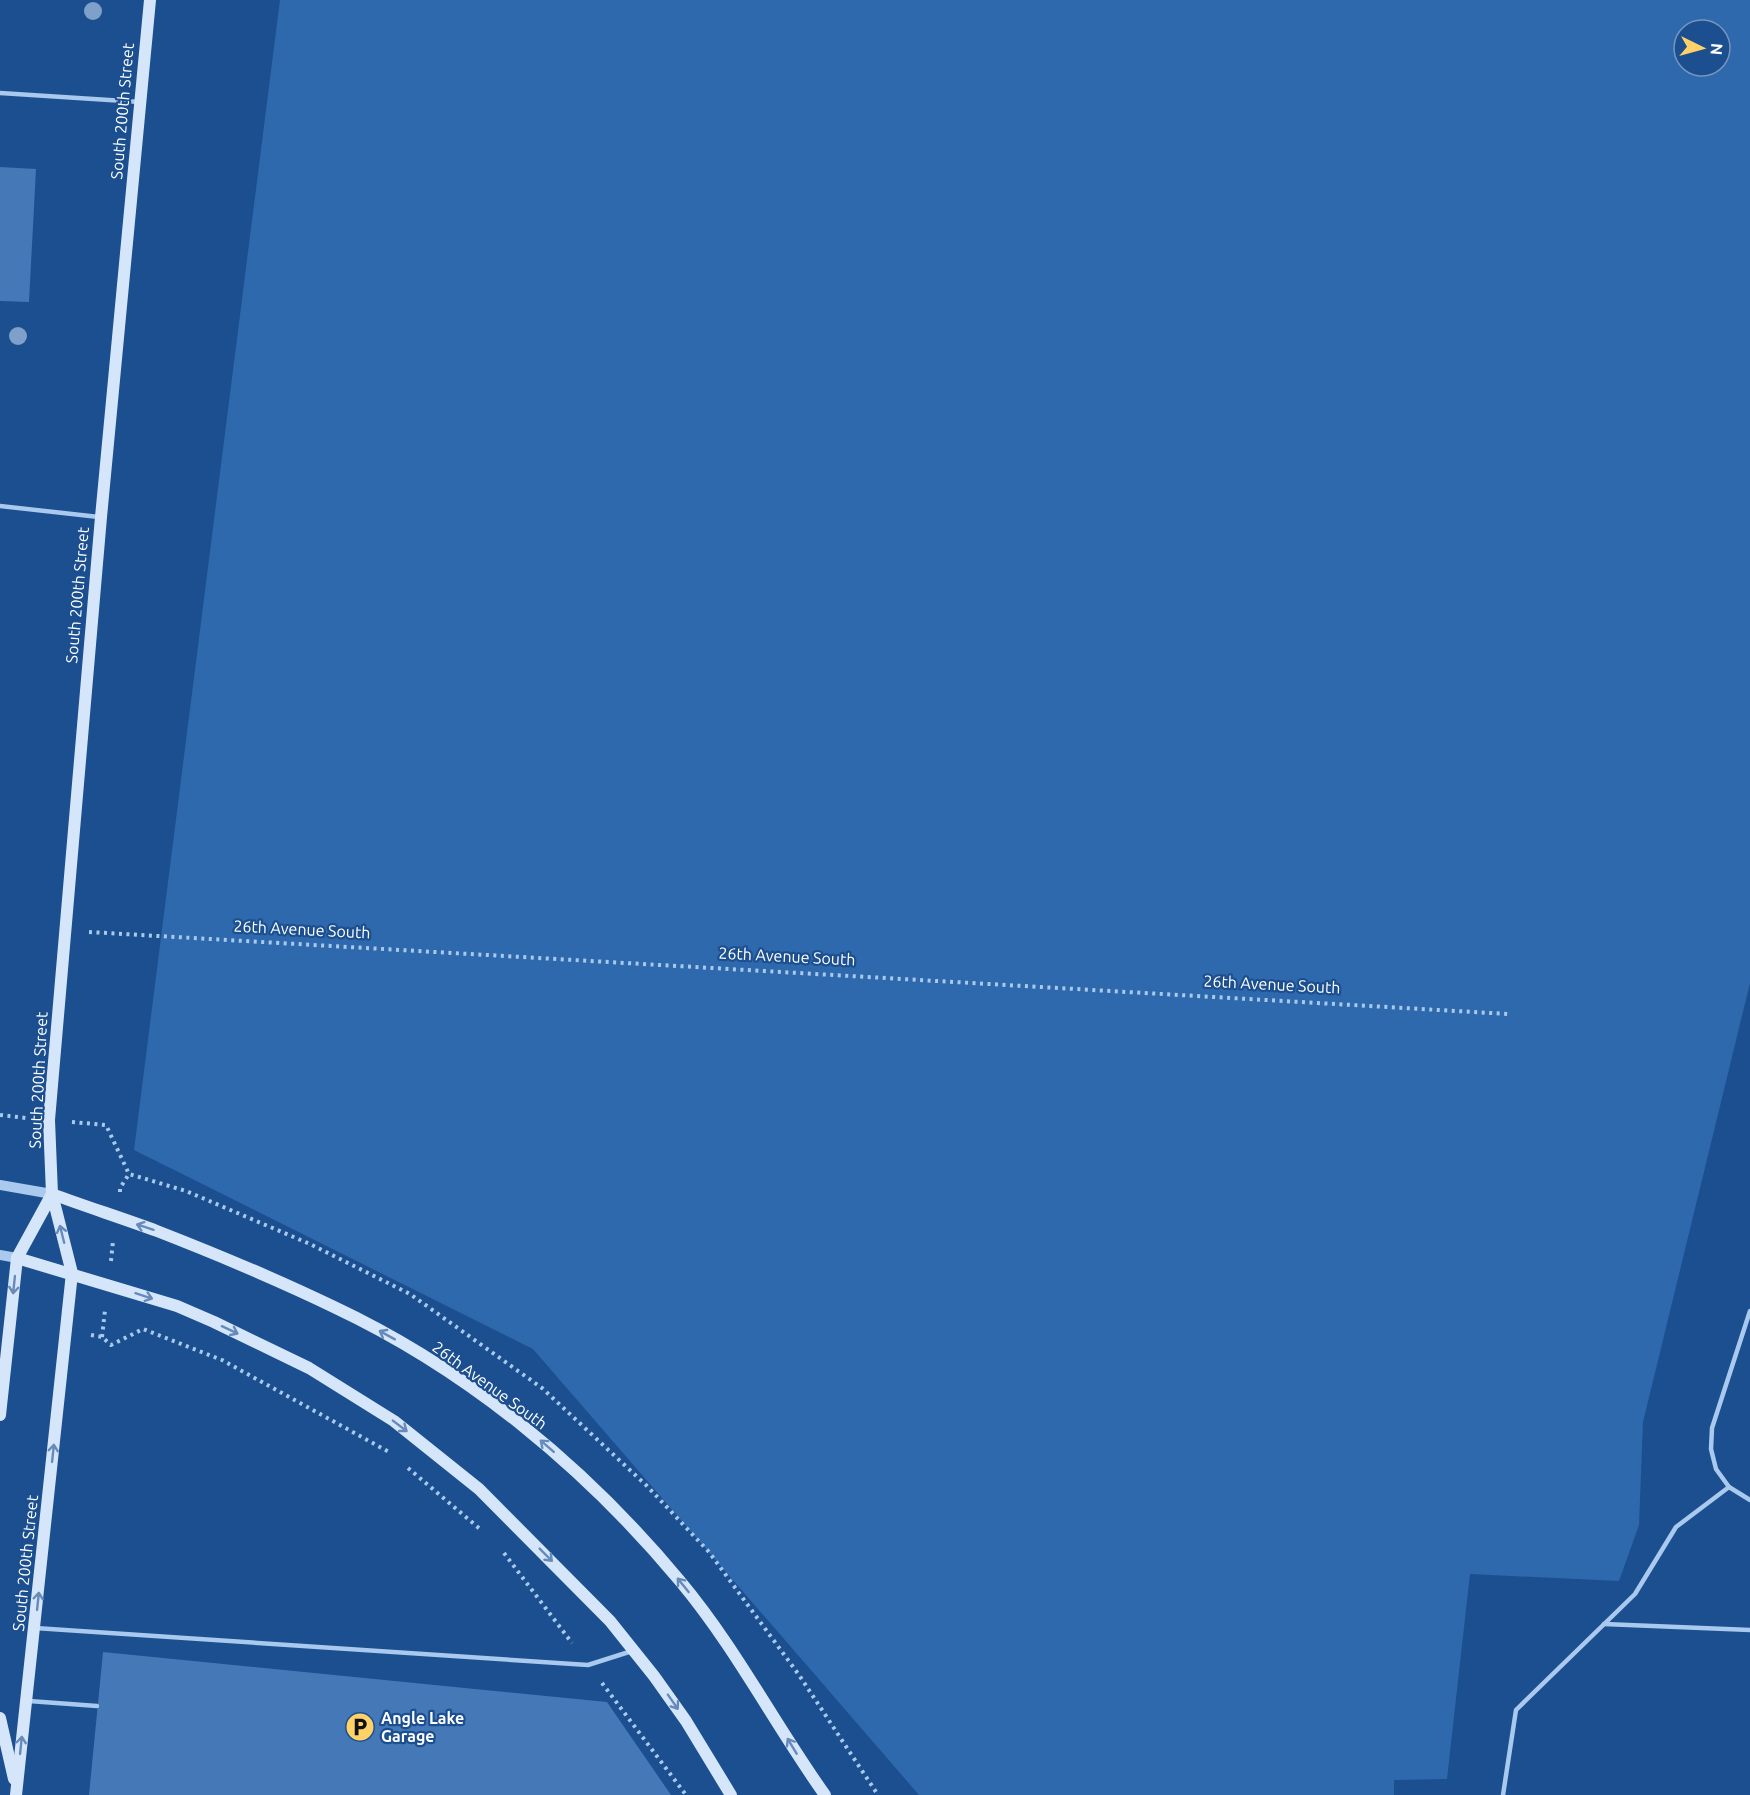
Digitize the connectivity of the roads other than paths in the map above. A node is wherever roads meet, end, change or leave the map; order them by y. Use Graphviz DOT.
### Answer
graph roads {
  1 [pos="150,0"];
  2 [pos="0,93"];
  3 [pos="140,102"];
  4 [pos="0,506"];
  5 [pos="101,517"];
  6 [pos="0,1185"];
  7 [pos="52,1194"];
  8 [pos="0,1255"];
  9 [pos="16,1258"];
  10 [pos="72,1273"];
  11 [pos="1750,1311"];
  12 [pos="0,1415"];
  13 [pos="1729,1486"];
  14 [pos="1750,1500"];
  15 [pos="1604,1624"];
  16 [pos="35,1628"];
  17 [pos="1750,1630"];
  18 [pos="634,1650"];
  19 [pos="26,1701"];
  20 [pos="97,1706"];
  21 [pos="0,1718"];
  22 [pos="16,1792"];
  23 [pos="731,1795"];
  24 [pos="825,1795"];
  25 [pos="1503,1795"];
  1 -- 3 [label="main road, South 200th Street"];
  2 -- 3 [label="lane"];
  3 -- 5 [label="main road, South 200th Street"];
  4 -- 5 [label="lane"];
  5 -- 7 [label="main road, South 200th Street"];
  6 -- 7 [label="street, 26th Avenue South"];
  7 -- 9 [label="main road"];
  10 -- 7 [label="main road, South 200th Street, one-way"];
  24 -- 7 [label="main road, 26th Avenue South, one-way"];
  8 -- 9 [label="street"];
  9 -- 10 [label="main road"];
  9 -- 12 [label="main road, one-way"];
  16 -- 10 [label="main road, South 200th Street, one-way"];
  10 -- 18 [label="main road, one-way"];
  11 -- 13 [label="lane"];
  13 -- 14 [label="lane"];
  13 -- 15 [label="lane"];
  15 -- 17 [label="lane"];
  15 -- 25 [label="lane"];
  16 -- 18 [label="lane"];
  16 -- 19 [label="main road, South 200th Street"];
  18 -- 23 [label="main road, one-way"];
  19 -- 20 [label="lane"];
  22 -- 19 [label="main road, South 200th Street, one-way"];
  21 -- 22 [label="main road"];
}
